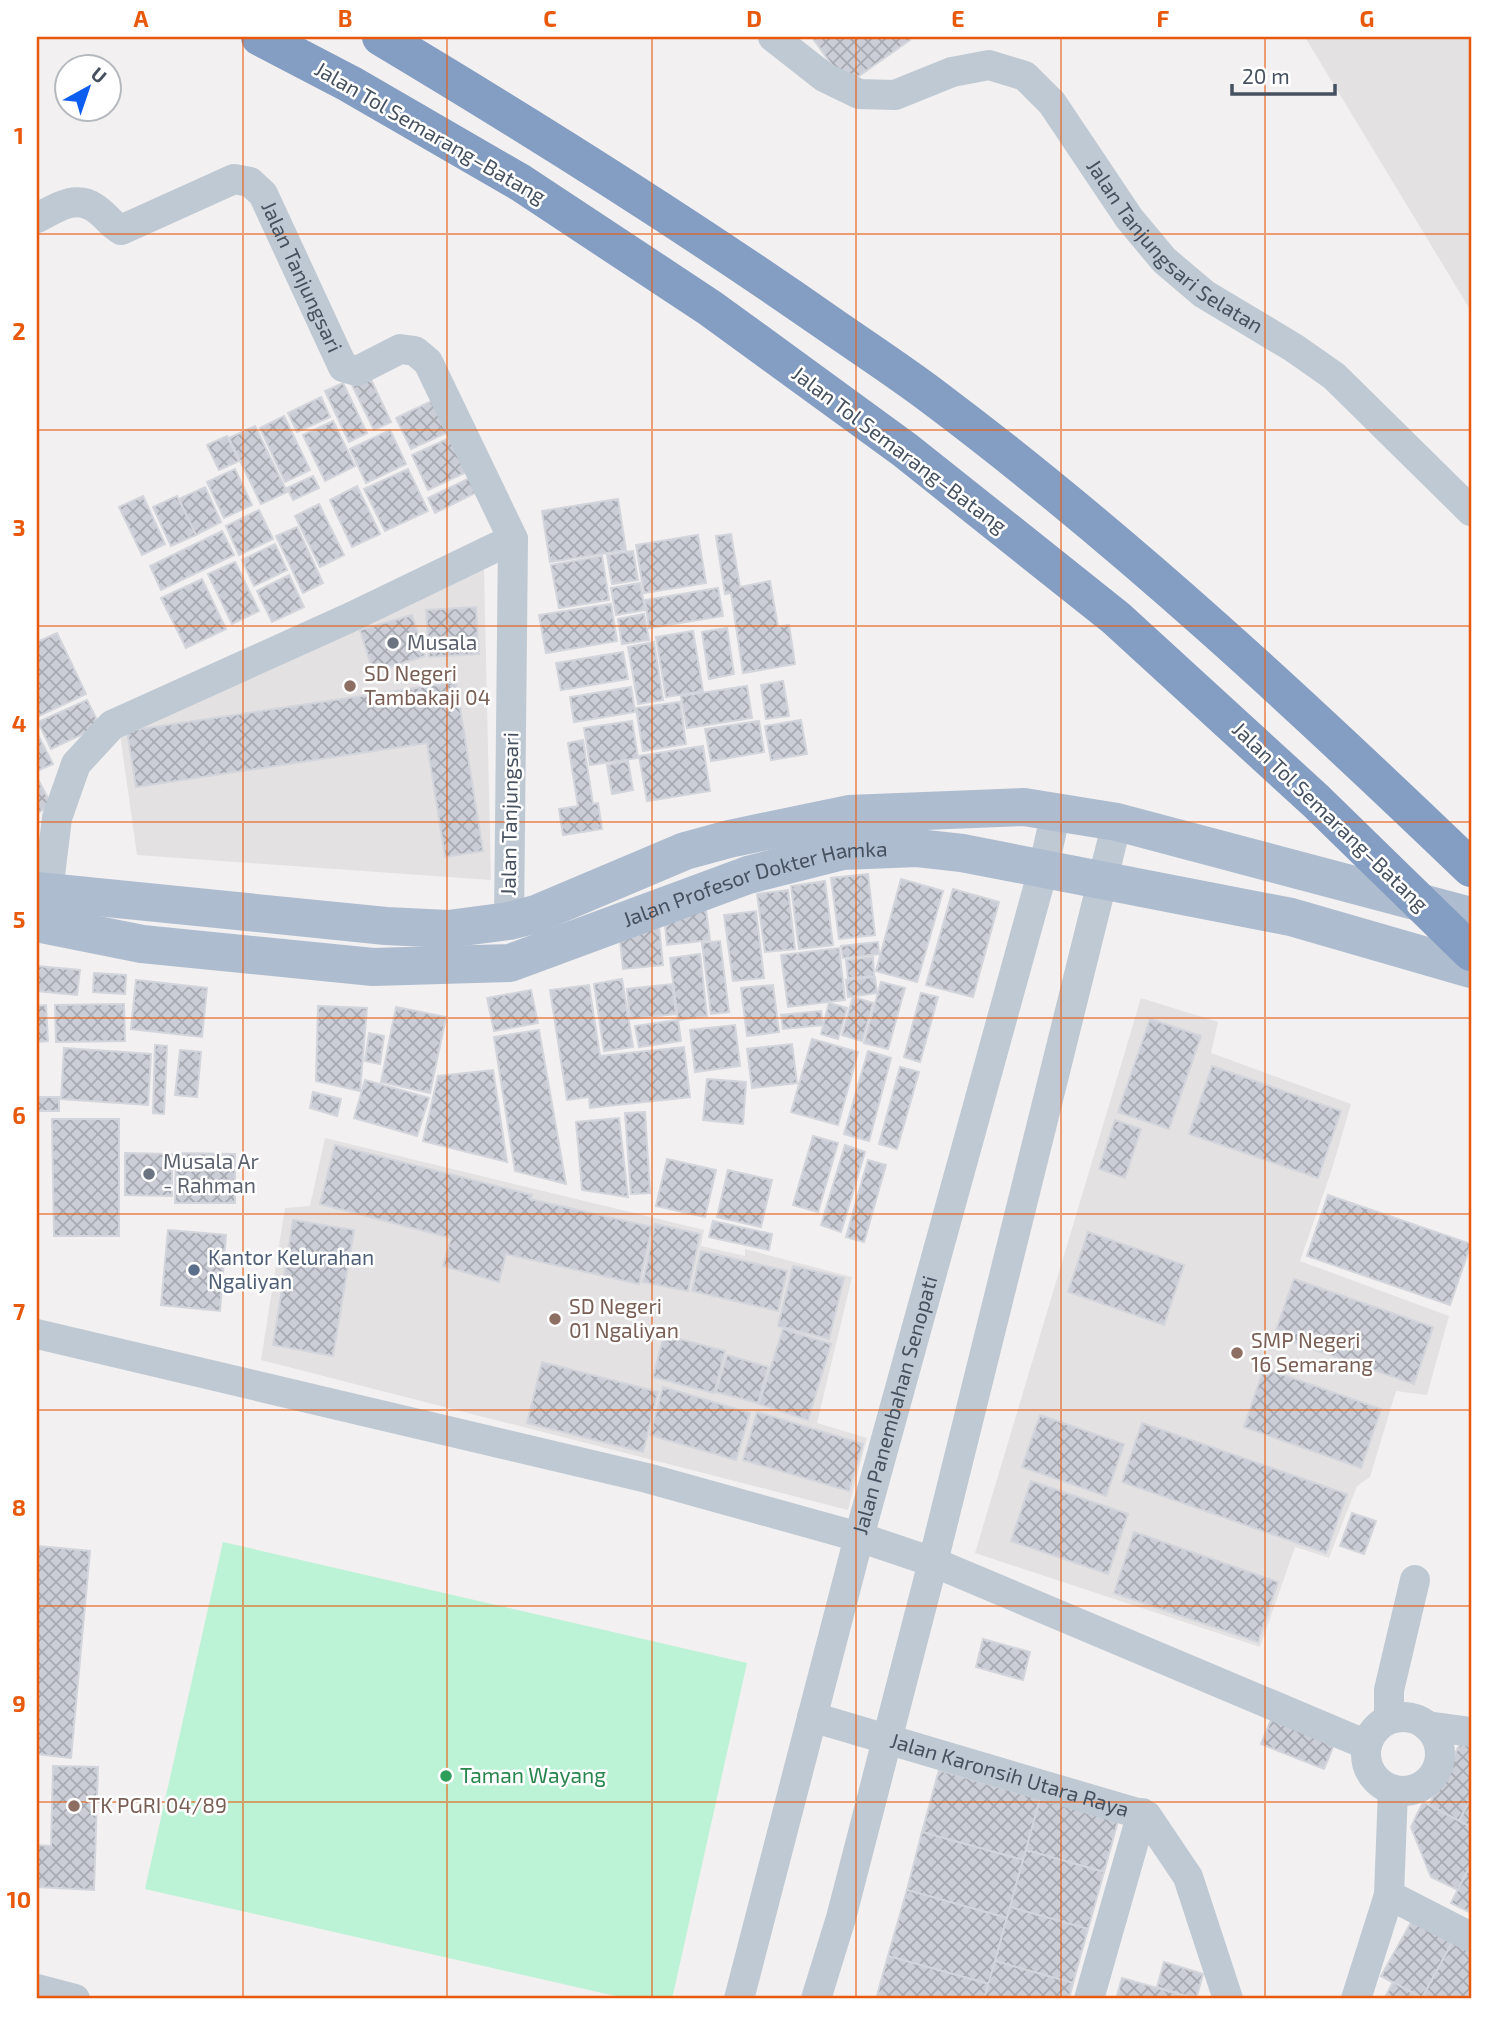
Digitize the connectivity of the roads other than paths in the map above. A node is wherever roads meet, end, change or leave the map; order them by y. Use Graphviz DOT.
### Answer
graph roads {
  1 [pos="260,37"];
  2 [pos="381,37"];
  3 [pos="773,37"];
  4 [pos="37,218"];
  5 [pos="1471,511"];
  6 [pos="513,539"];
  7 [pos="1056,812"];
  8 [pos="1117,822"];
  9 [pos="1471,868"];
  10 [pos="1043,870"];
  11 [pos="1103,881"];
  12 [pos="40,902"];
  13 [pos="1471,916"];
  14 [pos="509,921"];
  15 [pos="1471,952"];
  16 [pos="1471,970"];
  17 [pos="37,1334"];
  18 [pos="859,1537"];
  19 [pos="933,1562"];
  20 [pos="1415,1580"];
  21 [pos="812,1717"];
  22 [pos="1389,1720"];
  23 [pos="1427,1726"];
  24 [pos="1471,1732"];
  25 [pos="887,1738"];
  26 [pos="1367,1745"];
  27 [pos="1393,1790"];
  28 [pos="1142,1813"];
  29 [pos="1389,1895"];
  30 [pos="1471,1937"];
  31 [pos="37,1989"];
  32 [pos="75,1999"];
  33 [pos="739,1999"];
  34 [pos="816,1999"];
  35 [pos="1089,1999"];
  36 [pos="1228,1999"];
  37 [pos="1356,1999"];
  1 -- 15 [label="highway, Jalan Tol Semarang–Batang"];
  2 -- 9 [label="highway"];
  3 -- 5 [label="street, Jalan Tanjungsari Selatan"];
  4 -- 6 [label="street, Jalan Tanjungsari"];
  6 -- 12 [label="street"];
  6 -- 14 [label="street, Jalan Tanjungsari"];
  7 -- 8 [label="main road, Jalan Profesor Dokter Hamka"];
  7 -- 10 [label="street, Jalan Panembahan Senopati"];
  7 -- 14 [label="main road, Jalan Profesor Dokter Hamka"];
  8 -- 11 [label="street"];
  8 -- 13 [label="main road, Jalan Profesor Dokter Hamka"];
  10 -- 11 [label="main road, Jalan Profesor Dokter Hamka"];
  10 -- 12 [label="main road, Jalan Profesor Dokter Hamka"];
  10 -- 18 [label="street, Jalan Panembahan Senopati"];
  11 -- 16 [label="main road, Jalan Profesor Dokter Hamka"];
  11 -- 19 [label="street"];
  12 -- 14 [label="main road, Jalan Profesor Dokter Hamka"];
  17 -- 18 [label="street"];
  18 -- 19 [label="street"];
  18 -- 21 [label="street, Jalan Panembahan Senopati"];
  19 -- 25 [label="street"];
  19 -- 26 [label="street"];
  20 -- 22 [label="street"];
  21 -- 25 [label="street, Jalan Karonsih Utara Raya"];
  21 -- 33 [label="street, Jalan Panembahan Senopati"];
  22 -- 23 [label="street"];
  22 -- 26 [label="street"];
  23 -- 24 [label="street"];
  23 -- 27 [label="street"];
  25 -- 28 [label="street, Jalan Karonsih Utara Raya"];
  25 -- 34 [label="street"];
  26 -- 27 [label="street"];
  27 -- 29 [label="street"];
  28 -- 35 [label="street, Jalan Karonsih Utara Raya"];
  28 -- 36 [label="street"];
  29 -- 30 [label="street"];
  29 -- 37 [label="street"];
  31 -- 32 [label="street"];
}
